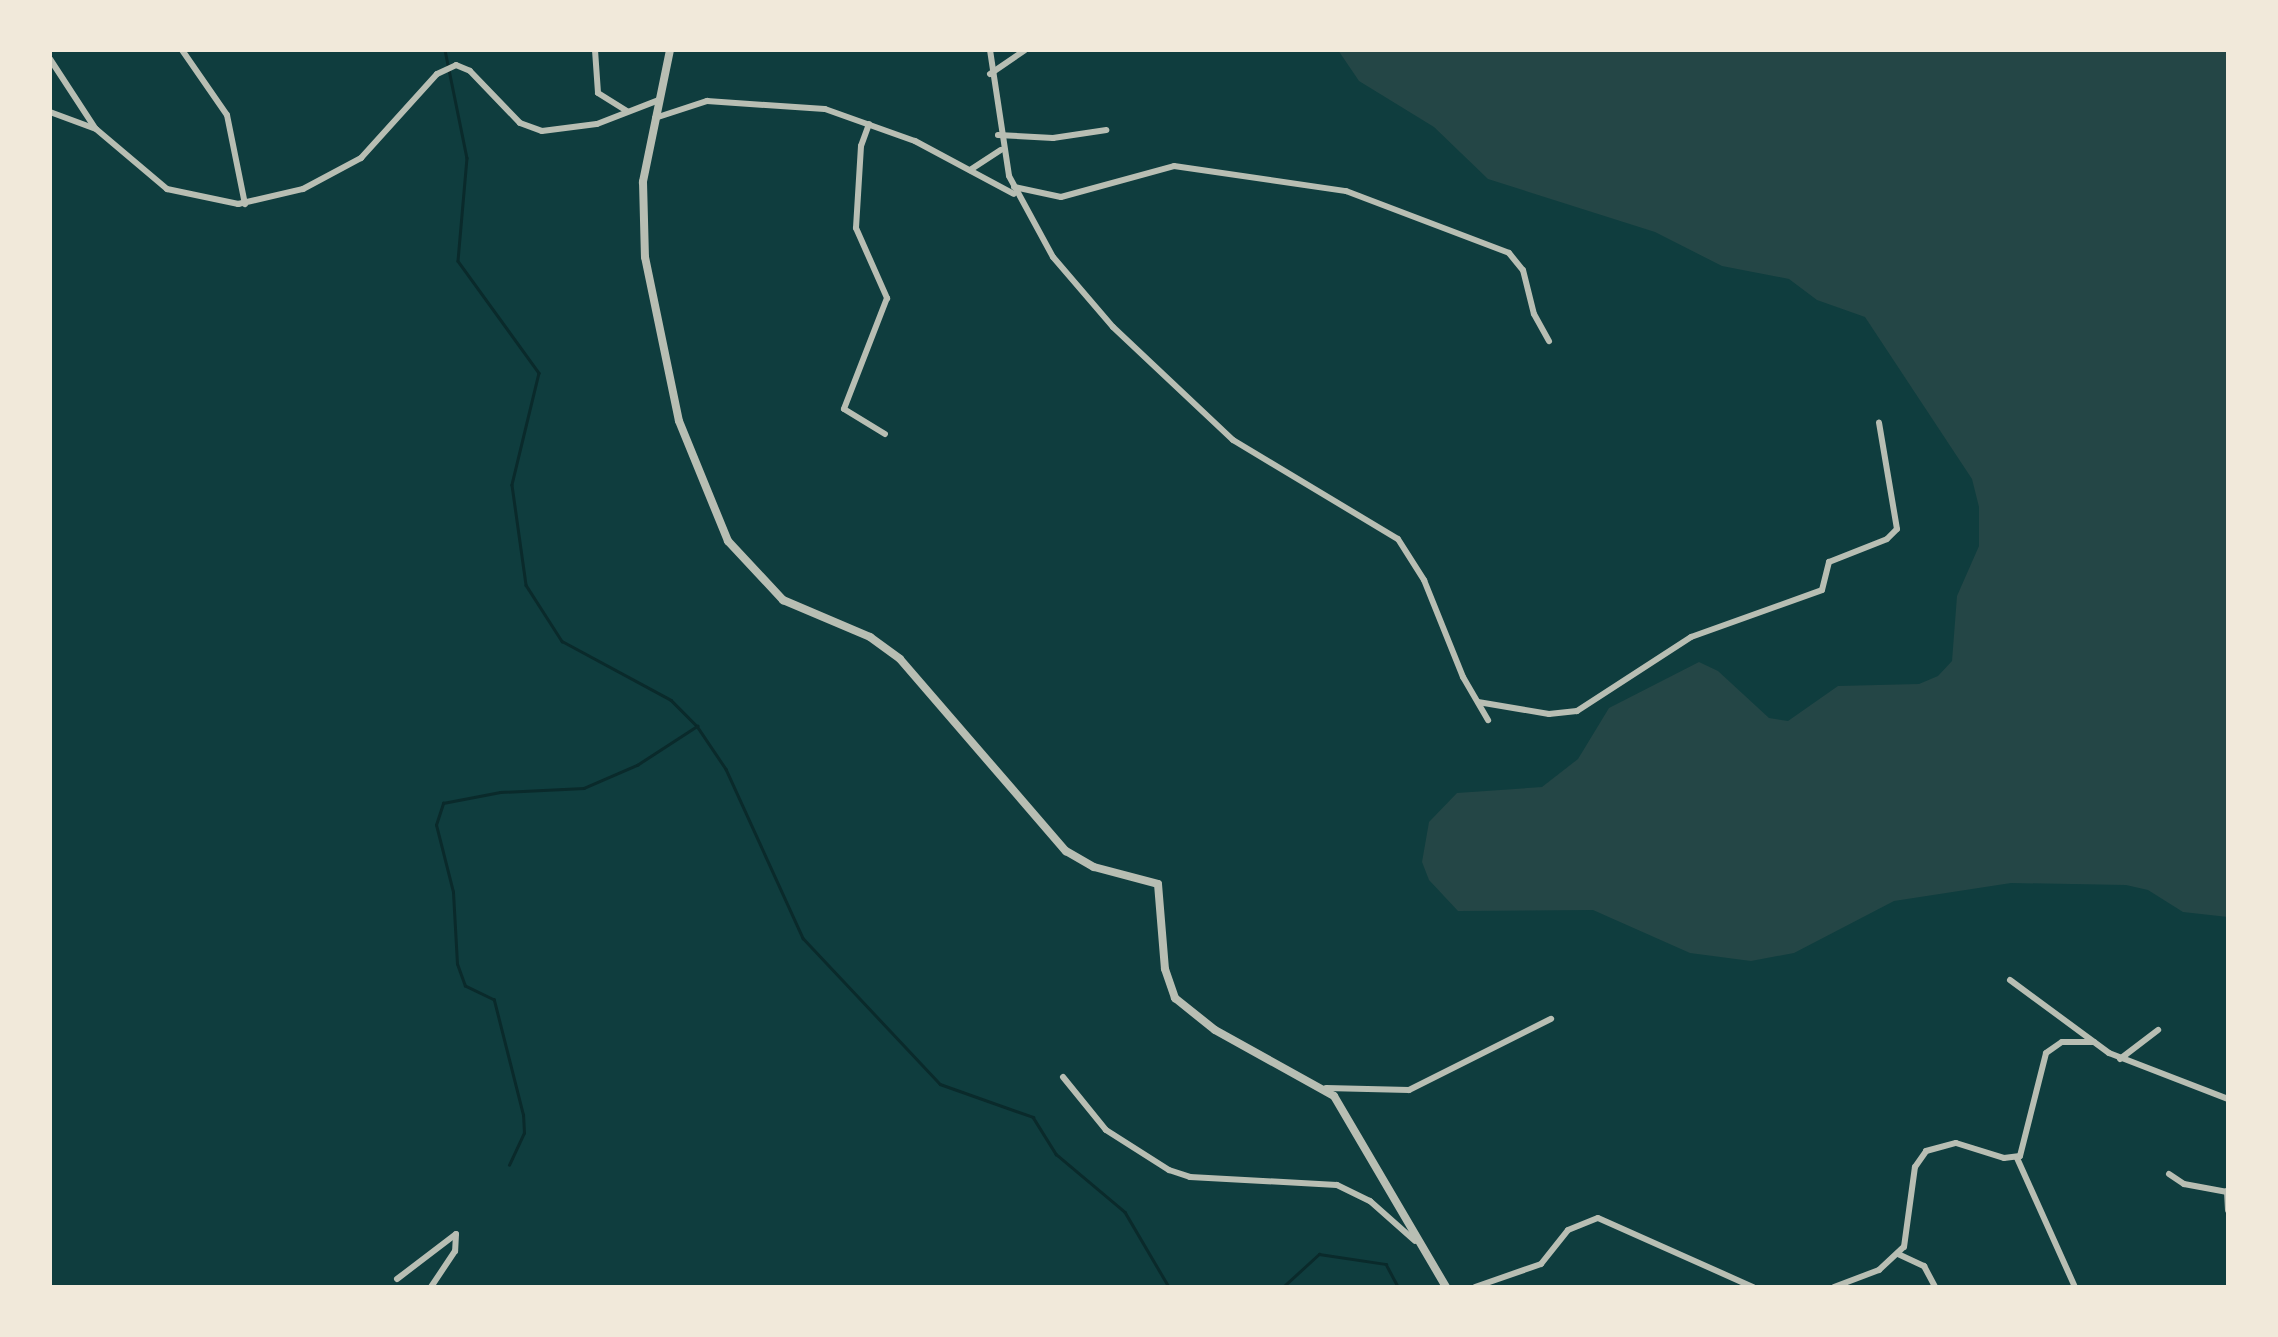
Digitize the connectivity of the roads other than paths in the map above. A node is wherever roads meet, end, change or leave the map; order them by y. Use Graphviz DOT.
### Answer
graph roads {
  1 [pos="182,50"];
  2 [pos="595,50"];
  3 [pos="670,50"];
  4 [pos="990,50"];
  5 [pos="1025,50"];
  6 [pos="50,59"];
  7 [pos="990,74"];
  8 [pos="659,100"];
  9 [pos="628,111"];
  10 [pos="50,112"];
  11 [pos="655,118"];
  12 [pos="869,124"];
  13 [pos="96,130"];
  14 [pos="1106,130"];
  15 [pos="998,135"];
  16 [pos="1002,150"];
  17 [pos="969,171"];
  18 [pos="1014,190"];
  19 [pos="245,204"];
  20 [pos="1549,341"];
  21 [pos="1879,423"];
  22 [pos="886,434"];
  23 [pos="1477,702"];
  24 [pos="1488,720"];
  25 [pos="2010,980"];
  26 [pos="1552,1019"];
  27 [pos="2158,1030"];
  28 [pos="2094,1042"];
  29 [pos="2120,1059"];
  30 [pos="1063,1077"];
  31 [pos="1326,1088"];
  32 [pos="2228,1100"];
  33 [pos="2017,1158"];
  34 [pos="2169,1174"];
  35 [pos="2228,1191"];
  36 [pos="2228,1210"];
  37 [pos="1415,1242"];
  38 [pos="1898,1254"];
  39 [pos="397,1279"];
  40 [pos="431,1287"];
  41 [pos="1446,1287"];
  42 [pos="1476,1287"];
  43 [pos="1753,1287"];
  44 [pos="1834,1287"];
  45 [pos="1935,1287"];
  46 [pos="2075,1287"];
  1 -- 19 [label="street"];
  2 -- 9 [label="street"];
  3 -- 8 [label="street"];
  4 -- 7 [label="street"];
  5 -- 7 [label="street"];
  6 -- 13 [label="street"];
  7 -- 15 [label="street"];
  8 -- 9 [label="street"];
  8 -- 11 [label="street"];
  9 -- 19 [label="street"];
  10 -- 13 [label="street"];
  11 -- 12 [label="street"];
  11 -- 31 [label="street"];
  12 -- 17 [label="street"];
  12 -- 22 [label="street"];
  13 -- 19 [label="street"];
  14 -- 15 [label="street"];
  15 -- 16 [label="street"];
  16 -- 17 [label="street"];
  16 -- 18 [label="street"];
  17 -- 18 [label="street"];
  18 -- 20 [label="street"];
  18 -- 23 [label="street"];
  21 -- 23 [label="street"];
  23 -- 24 [label="street"];
  25 -- 28 [label="street"];
  26 -- 31 [label="street"];
  27 -- 29 [label="street"];
  28 -- 29 [label="street"];
  28 -- 33 [label="street"];
  29 -- 32 [label="street"];
  30 -- 37 [label="street"];
  31 -- 37 [label="street"];
  33 -- 38 [label="street"];
  33 -- 46 [label="street"];
  34 -- 35 [label="street"];
  35 -- 36 [label="street"];
  37 -- 41 [label="street"];
  38 -- 44 [label="street"];
  38 -- 45 [label="street"];
  39 -- 40 [label="street"];
  42 -- 43 [label="street"];
}
